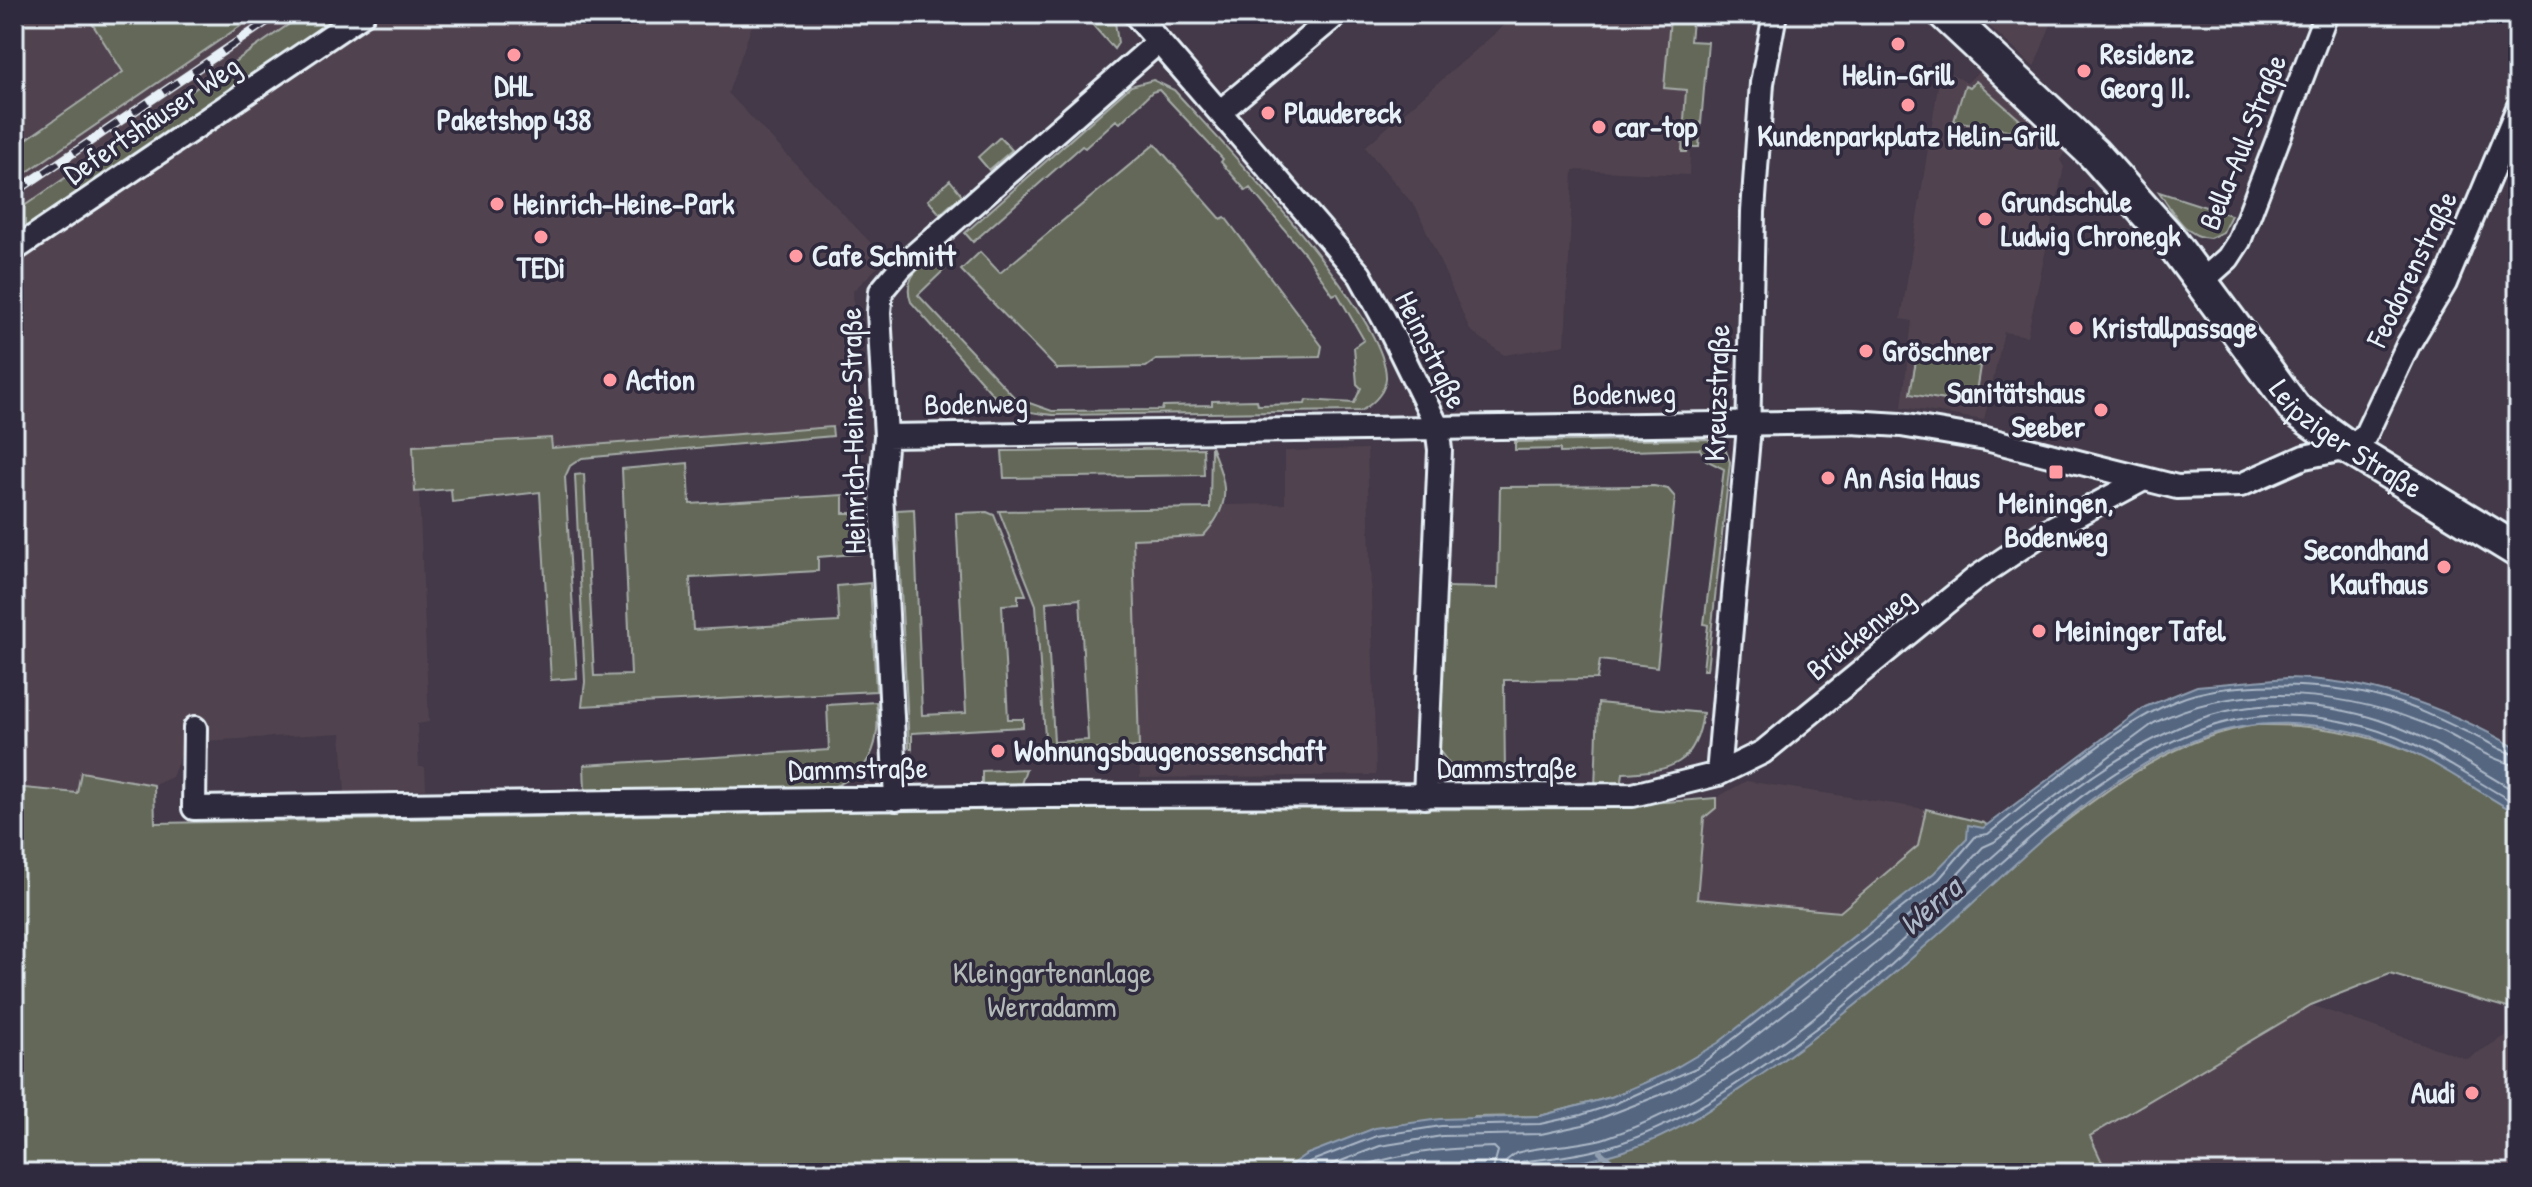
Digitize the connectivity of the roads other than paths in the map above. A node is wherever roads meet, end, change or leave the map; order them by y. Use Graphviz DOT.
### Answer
graph roads {
  1 [pos="363,14"];
  2 [pos="1135,14"];
  3 [pos="1337,14"];
  4 [pos="1775,14"];
  5 [pos="1945,14"];
  6 [pos="2326,14"];
  7 [pos="1157,43"];
  8 [pos="2518,108"];
  9 [pos="1221,111"];
  10 [pos="14,250"];
  11 [pos="2201,282"];
  12 [pos="1746,421"];
  13 [pos="1437,426"];
  14 [pos="886,436"];
  15 [pos="2349,448"];
  16 [pos="2142,480"];
  17 [pos="2518,551"];
  18 [pos="195,728"];
  19 [pos="1718,774"];
  20 [pos="1425,797"];
  21 [pos="1603,798"];
  22 [pos="896,799"];
  1 -- 10 [label="street, Defertshäuser Weg"];
  2 -- 7 [label="street, Heimstraße"];
  3 -- 9 [label="street"];
  4 -- 12 [label="street, Kreuzstraße"];
  5 -- 11 [label="main road, Leipziger Straße"];
  6 -- 11 [label="street, Bella-Aul-Straße"];
  7 -- 9 [label="street, Heimstraße"];
  7 -- 14 [label="street, Heinrich-Heine-Straße"];
  8 -- 15 [label="street, Feodorenstraße"];
  9 -- 13 [label="street, Heimstraße"];
  11 -- 15 [label="main road, Leipziger Straße"];
  12 -- 13 [label="street, Bodenweg"];
  12 -- 16 [label="street, Bodenweg"];
  12 -- 19 [label="street, Kreuzstraße"];
  13 -- 14 [label="street, Bodenweg"];
  13 -- 20 [label="street, Heimstraße"];
  14 -- 22 [label="street, Heinrich-Heine-Straße"];
  15 -- 16 [label="street, Bodenweg"];
  15 -- 17 [label="main road, Leipziger Straße"];
  16 -- 19 [label="street, Brückenweg"];
  18 -- 22 [label="street, Dammstraße"];
  19 -- 21 [label="street, Brückenweg"];
  20 -- 21 [label="street, Dammstraße"];
  20 -- 22 [label="street, Dammstraße"];
}
